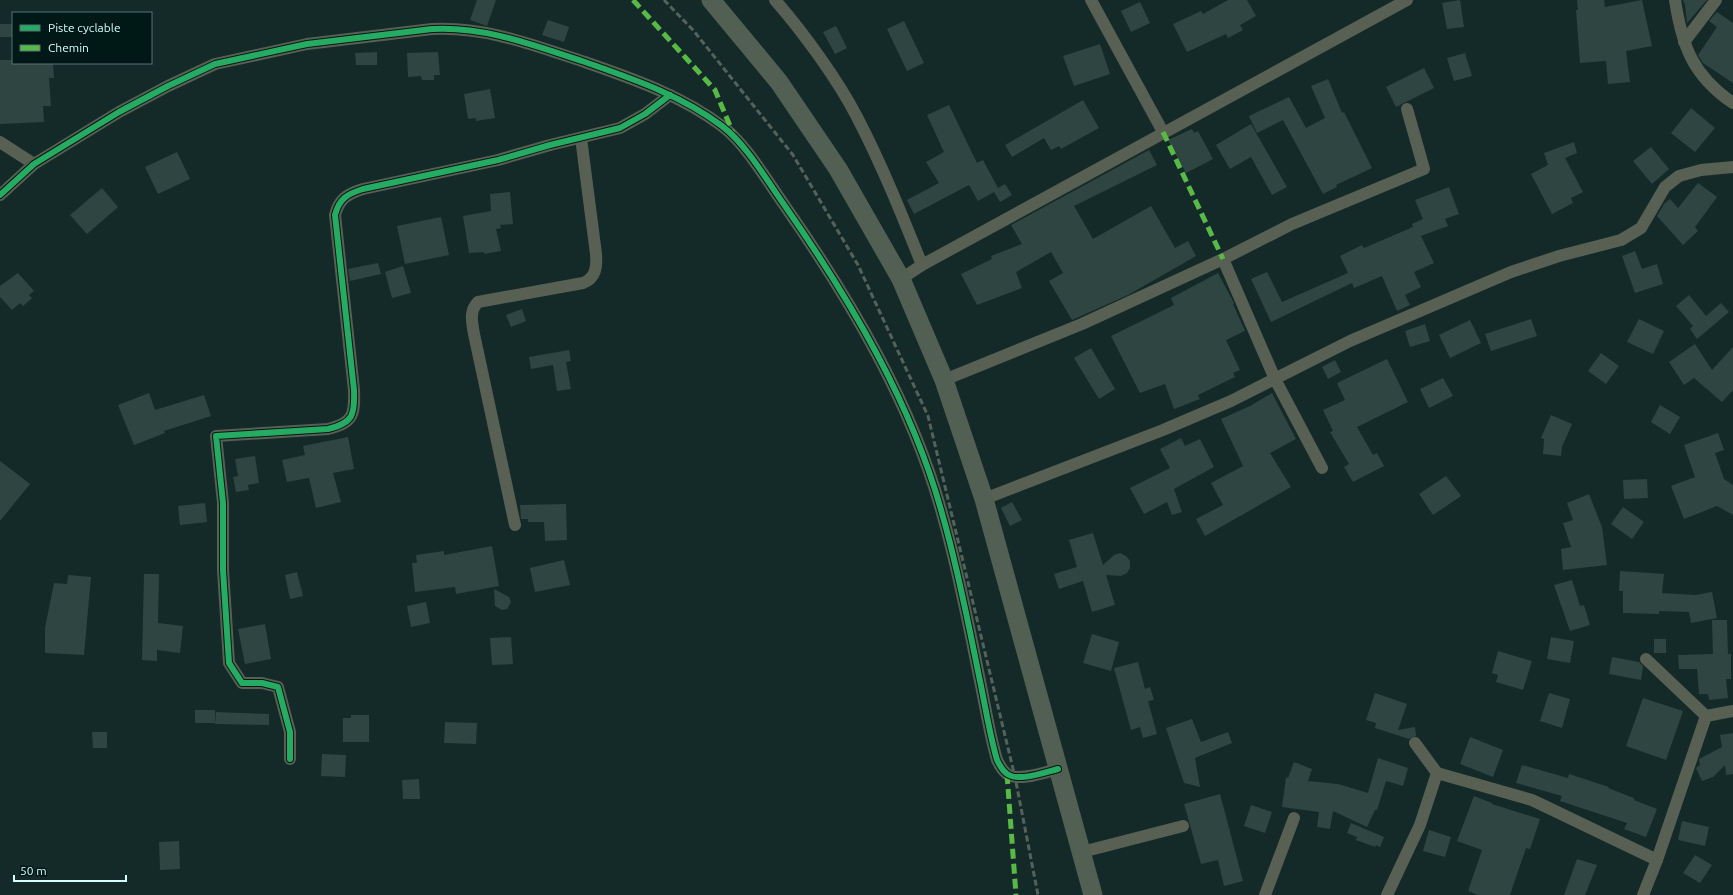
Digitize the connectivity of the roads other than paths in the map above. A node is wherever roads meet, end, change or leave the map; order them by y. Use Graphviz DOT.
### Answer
graph roads {
  1 [pos="711,0"];
  2 [pos="775,0"];
  3 [pos="1091,0"];
  4 [pos="1408,0"];
  5 [pos="1676,0"];
  6 [pos="1716,0"];
  7 [pos="1684,42"];
  8 [pos="670,94"];
  9 [pos="1733,103"];
  10 [pos="1407,109"];
  11 [pos="1163,132"];
  12 [pos="580,138"];
  13 [pos="0,142"];
  14 [pos="34,164"];
  15 [pos="1733,167"];
  16 [pos="0,195"];
  17 [pos="1223,259"];
  18 [pos="922,265"];
  19 [pos="901,279"];
  20 [pos="1275,379"];
  21 [pos="944,380"];
  22 [pos="1322,468"];
  23 [pos="984,499"];
  24 [pos="516,525"];
  25 [pos="1646,659"];
  26 [pos="1733,711"];
  27 [pos="1706,716"];
  28 [pos="1415,744"];
  29 [pos="290,759"];
  30 [pos="1058,769"];
  31 [pos="1437,772"];
  32 [pos="1294,818"];
  33 [pos="1183,826"];
  34 [pos="1082,852"];
  35 [pos="1657,860"];
  36 [pos="1093,895"];
  37 [pos="1265,895"];
  38 [pos="1387,895"];
  39 [pos="1643,895"];
  1 -- 19 [label="main road"];
  2 -- 18 [label="street"];
  3 -- 11 [label="street"];
  4 -- 11 [label="street"];
  5 -- 7 [label="street"];
  6 -- 7 [label="street"];
  7 -- 9 [label="street"];
  8 -- 12 [label="street"];
  8 -- 14 [label="street"];
  8 -- 30 [label="street"];
  10 -- 17 [label="street"];
  11 -- 18 [label="street"];
  12 -- 24 [label="street"];
  12 -- 29 [label="street"];
  13 -- 14 [label="street"];
  14 -- 16 [label="street"];
  15 -- 20 [label="street"];
  17 -- 20 [label="street"];
  17 -- 21 [label="street"];
  18 -- 19 [label="street"];
  19 -- 21 [label="main road"];
  20 -- 22 [label="street"];
  20 -- 23 [label="street"];
  21 -- 23 [label="main road"];
  23 -- 30 [label="main road"];
  25 -- 27 [label="street"];
  26 -- 27 [label="street"];
  27 -- 35 [label="street"];
  28 -- 31 [label="street"];
  30 -- 34 [label="main road"];
  31 -- 35 [label="street"];
  31 -- 38 [label="street"];
  32 -- 37 [label="street"];
  33 -- 34 [label="street"];
  34 -- 36 [label="main road"];
  35 -- 39 [label="street"];
}
